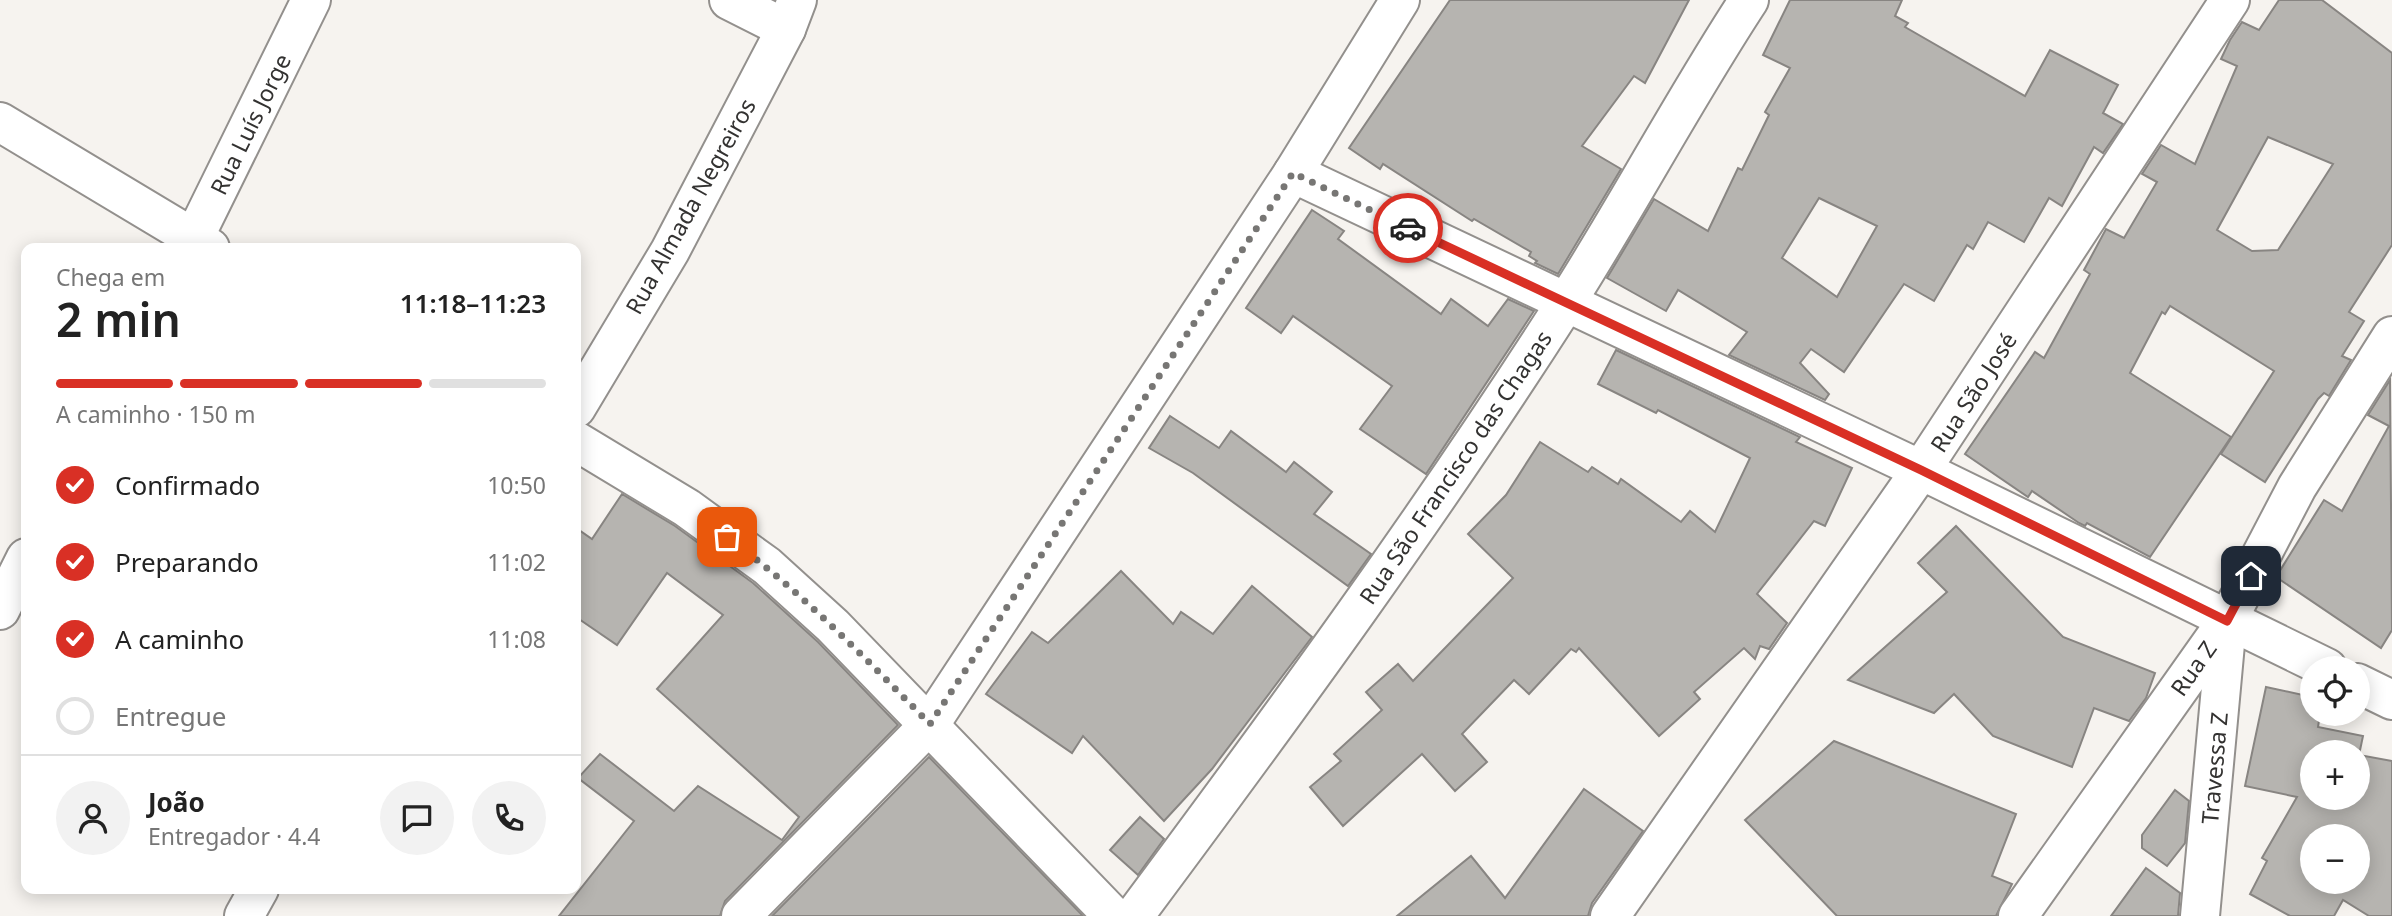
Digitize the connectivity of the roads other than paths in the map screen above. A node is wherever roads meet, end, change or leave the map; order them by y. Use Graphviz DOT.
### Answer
graph roads {
  1 [pos="311,0"];
  2 [pos="729,0"];
  3 [pos="1400,0"];
  4 [pos="1749,0"];
  5 [pos="2230,0"];
  6 [pos="791,15"];
  7 [pos="0,122"];
  8 [pos="1293,173"];
  9 [pos="192,243"];
  10 [pos="198,243"];
  11 [pos="1566,303"];
  12 [pos="2392,336"];
  13 [pos="581,400"];
  14 [pos="581,444"];
  15 [pos="1921,470"];
  16 [pos="2227,621"];
  17 [pos="2301,656"];
  18 [pos="2370,689"];
  19 [pos="2392,700"];
  20 [pos="930,724"];
  21 [pos="256,894"];
  22 [pos="244,916"];
  23 [pos="741,916"];
  24 [pos="1113,916"];
  25 [pos="1134,916"];
  26 [pos="1610,916"];
  27 [pos="2018,916"];
  28 [pos="2200,916"];
  1 -- 10 [label="street, Rua Luís Jorge"];
  2 -- 6 [label="street"];
  3 -- 8 [label="street"];
  4 -- 11 [label="street, Rua São Francisco das Chagas"];
  5 -- 15 [label="street, Rua São José"];
  6 -- 13 [label="street, Rua Almada Negreiros"];
  7 -- 9 [label="street"];
  8 -- 11 [label="street"];
  8 -- 20 [label="street"];
  11 -- 15 [label="street"];
  11 -- 25 [label="street, Rua São Francisco das Chagas"];
  12 -- 16 [label="street, Rua Z"];
  14 -- 20 [label="street"];
  15 -- 16 [label="street"];
  15 -- 26 [label="street, Rua São José"];
  16 -- 17 [label="street"];
  16 -- 27 [label="street, Rua Z"];
  16 -- 28 [label="street, Travessa Z"];
  18 -- 19 [label="street"];
  20 -- 23 [label="street"];
  20 -- 24 [label="street"];
  21 -- 22 [label="street"];
}
